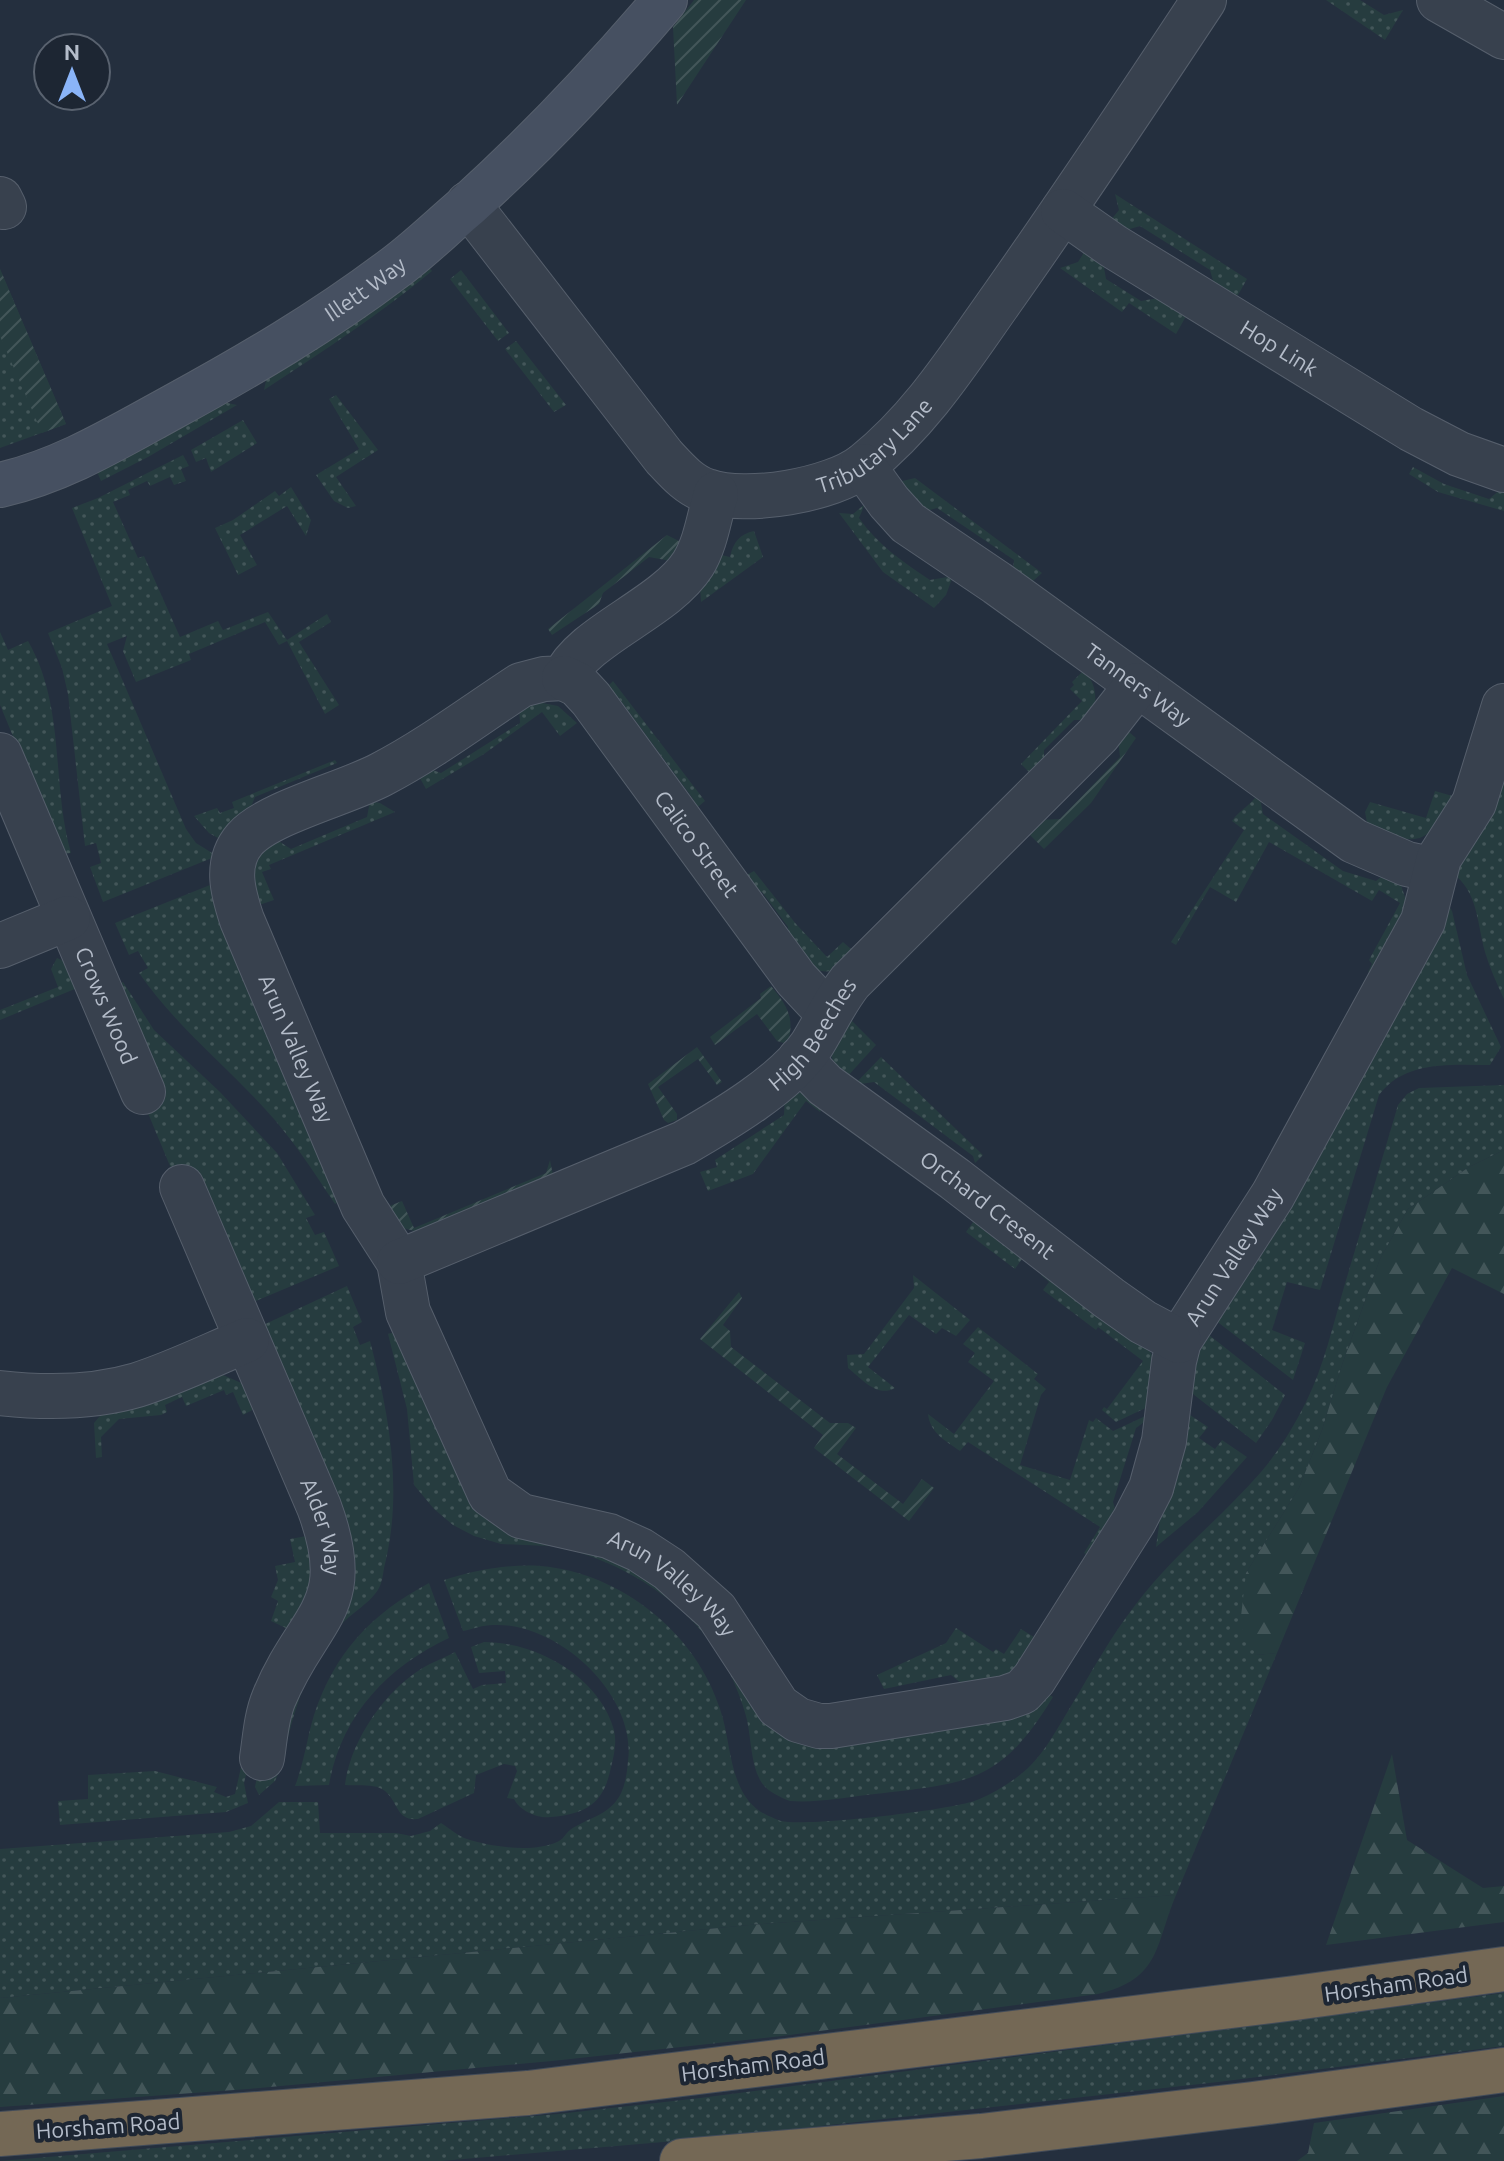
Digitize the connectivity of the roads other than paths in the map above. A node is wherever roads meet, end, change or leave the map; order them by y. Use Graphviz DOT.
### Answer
graph roads {
  1 [pos="665,0"];
  2 [pos="1204,0"];
  3 [pos="1439,0"];
  4 [pos="1504,37"];
  5 [pos="468,204"];
  6 [pos="1063,211"];
  7 [pos="863,466"];
  8 [pos="1504,470"];
  9 [pos="0,485"];
  10 [pos="716,494"];
  11 [pos="564,678"];
  12 [pos="1137,685"];
  13 [pos="1504,706"];
  14 [pos="0,755"];
  15 [pos="1435,870"];
  16 [pos="68,918"];
  17 [pos="0,946"];
  18 [pos="828,1013"];
  19 [pos="800,1059"];
  20 [pos="143,1092"];
  21 [pos="182,1187"];
  22 [pos="399,1262"];
  23 [pos="247,1340"];
  24 [pos="1179,1341"];
  25 [pos="0,1393"];
  26 [pos="262,1758"];
  27 [pos="1504,1969"];
  28 [pos="1504,2070"];
  29 [pos="0,2134"];
  30 [pos="682,2161"];
  1 -- 5 [label="street, Illett Way"];
  2 -- 6 [label="street, Tributary Lane"];
  3 -- 4 [label="street"];
  5 -- 9 [label="street, Illett Way"];
  5 -- 10 [label="street, Tributary Lane"];
  6 -- 7 [label="street, Tributary Lane"];
  6 -- 8 [label="street, Hop Link"];
  7 -- 10 [label="street, Tributary Lane"];
  7 -- 12 [label="street, Tanners Way"];
  10 -- 11 [label="street"];
  11 -- 18 [label="street, Calico Street"];
  11 -- 22 [label="street, Arun Valley Way"];
  12 -- 15 [label="street, Tanners Way"];
  12 -- 18 [label="street, High Beeches"];
  13 -- 15 [label="street, Arun Valley Way"];
  14 -- 16 [label="street, Crows Wood"];
  15 -- 24 [label="street, Arun Valley Way"];
  16 -- 17 [label="street, Crows Wood"];
  16 -- 20 [label="street, Crows Wood"];
  18 -- 19 [label="street, High Beeches"];
  19 -- 22 [label="street, High Beeches"];
  19 -- 24 [label="street, Orchard Cresent"];
  21 -- 23 [label="street, Alder Way"];
  22 -- 24 [label="street, Arun Valley Way"];
  23 -- 25 [label="street"];
  23 -- 26 [label="street, Alder Way"];
  27 -- 29 [label="highway, Horsham Road"];
  28 -- 30 [label="highway"];
}
